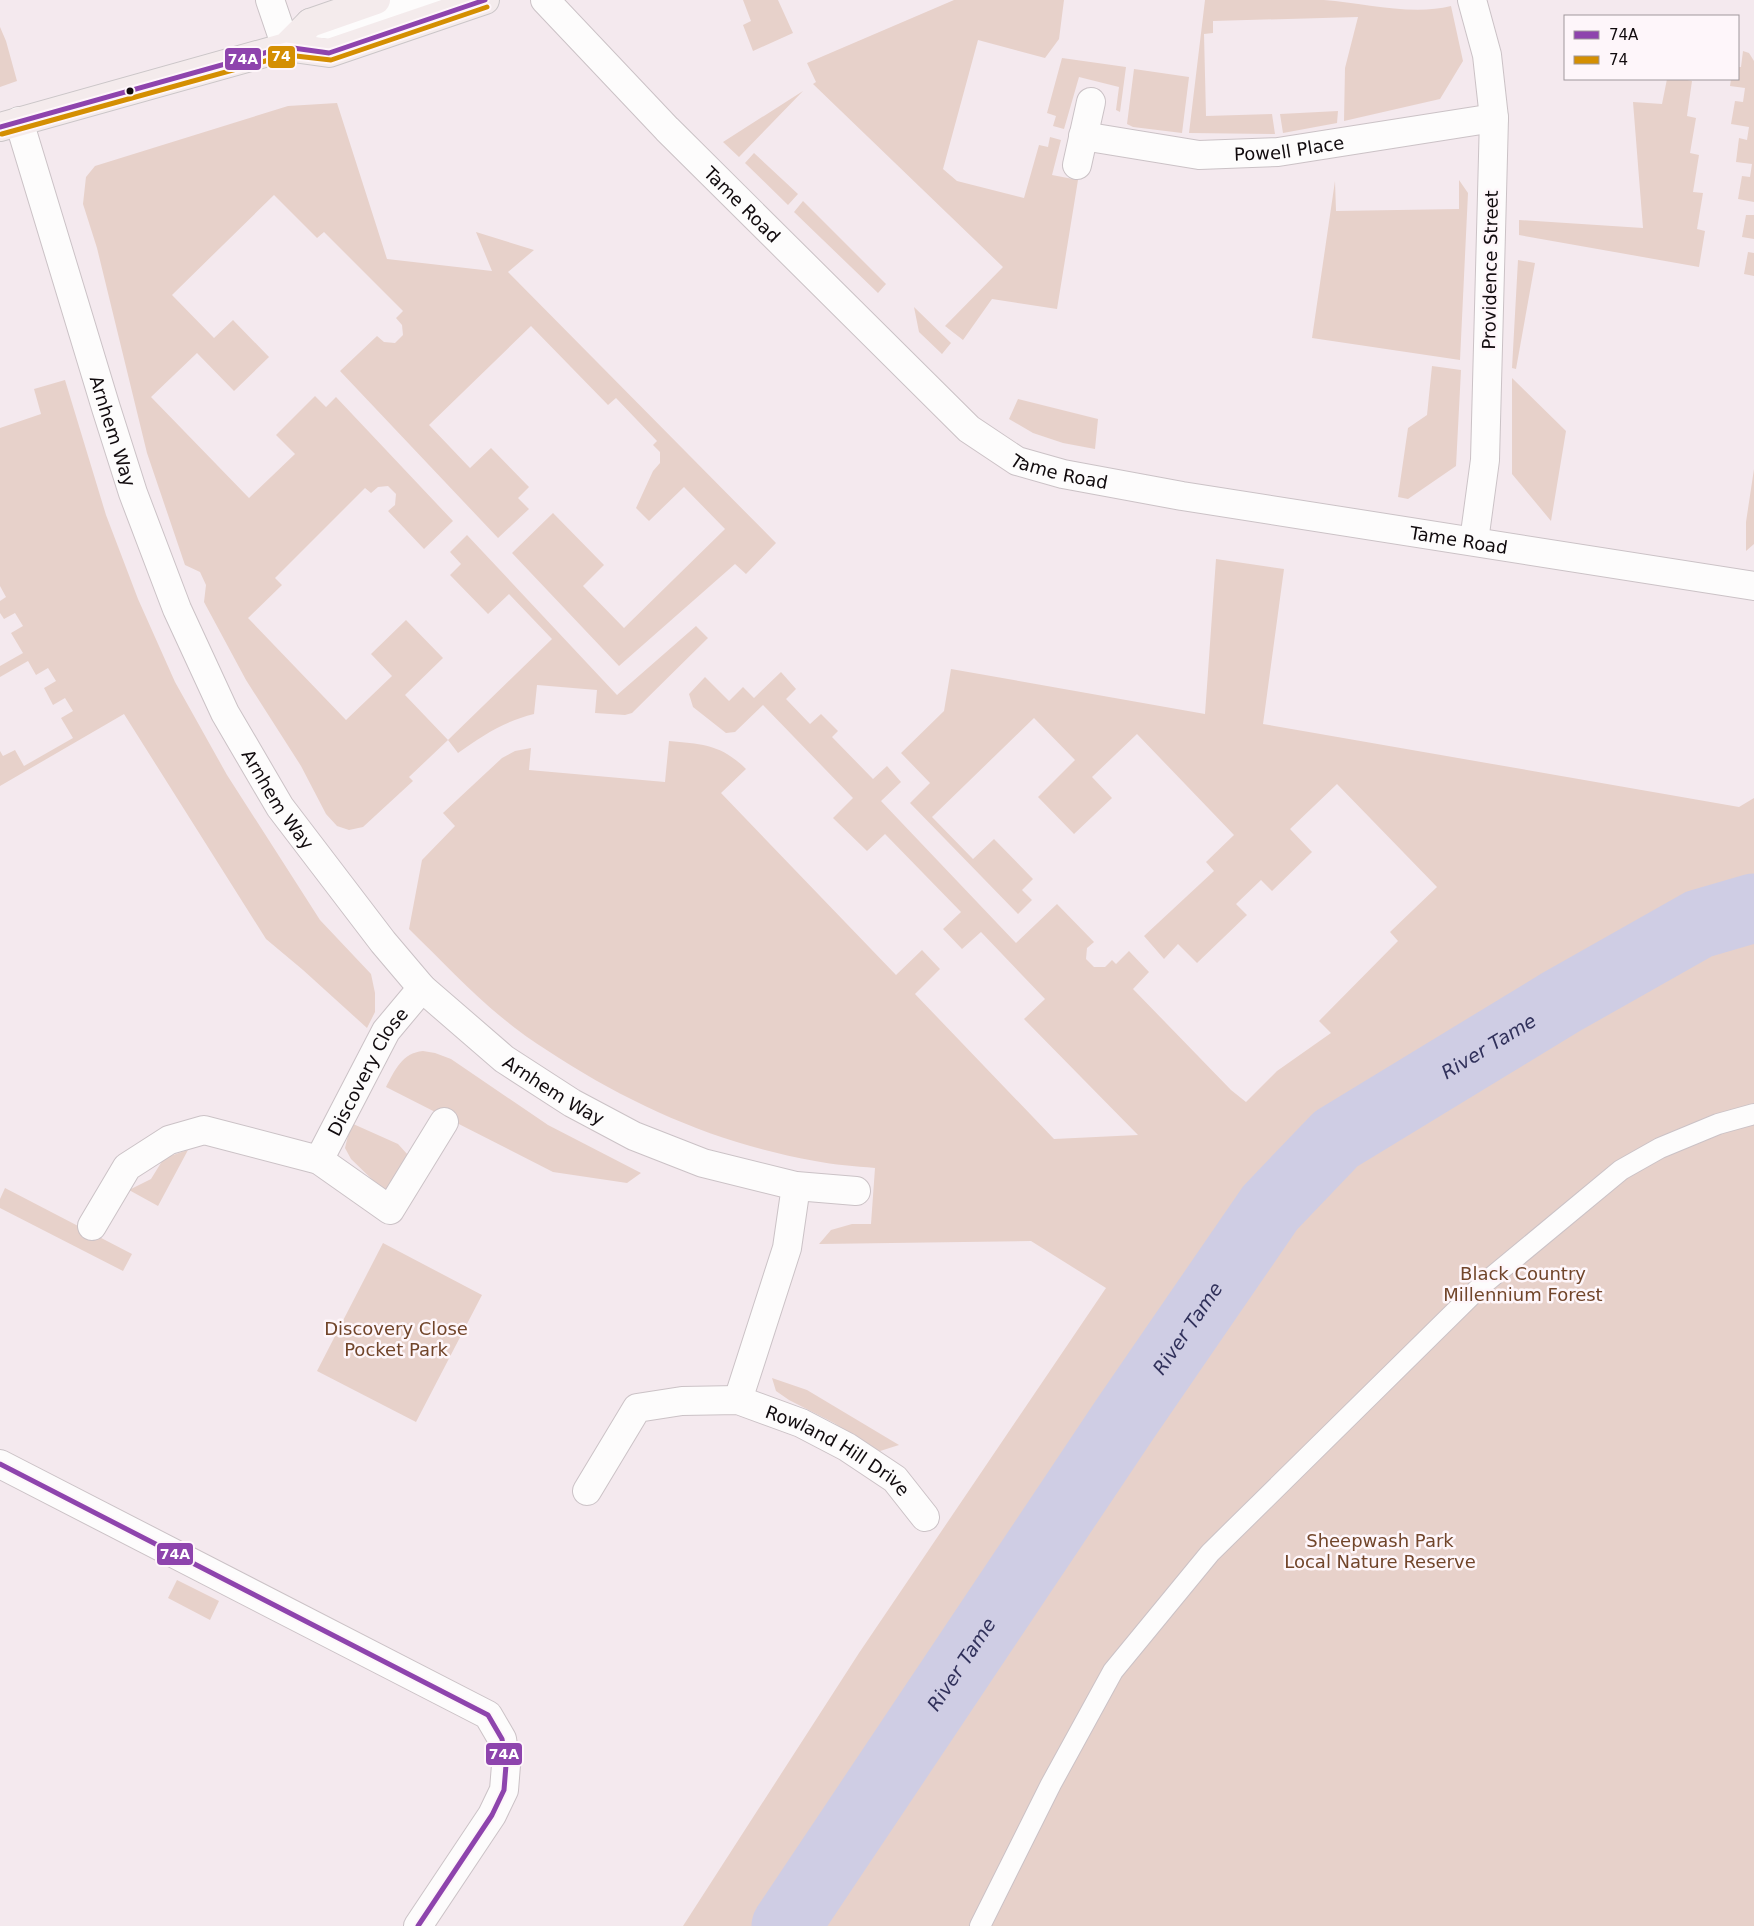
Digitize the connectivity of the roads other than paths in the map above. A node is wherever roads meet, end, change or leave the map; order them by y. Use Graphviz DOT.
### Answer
graph roads {
  1 [pos="270,0"];
  2 [pos="376,0"];
  3 [pos="435,0"];
  4 [pos="485,0"];
  5 [pos="545,0"];
  6 [pos="1472,0"];
  7 [pos="310,24"];
  8 [pos="286,47"];
  9 [pos="1091,102"];
  10 [pos="1494,118"];
  11 [pos="10,124"];
  12 [pos="1083,136"];
  13 [pos="1077,165"];
  14 [pos="1474,541"];
  15 [pos="1754,586"];
  16 [pos="422,988"];
  17 [pos="1754,1114"];
  18 [pos="444,1122"];
  19 [pos="319,1160"];
  20 [pos="796,1186"];
  21 [pos="856,1192"];
  22 [pos="92,1226"];
  23 [pos="738,1400"];
  24 [pos="0,1464"];
  25 [pos="587,1491"];
  26 [pos="924,1517"];
  27 [pos="418,1926"];
  28 [pos="980,1926"];
  1 -- 8 [label="street"];
  2 -- 7 [label="highway"];
  3 -- 7 [label="street"];
  4 -- 8 [label="highway"];
  5 -- 14 [label="street, Tame Road"];
  6 -- 10 [label="street, Providence Street"];
  7 -- 8 [label="highway"];
  8 -- 11 [label="highway"];
  9 -- 12 [label="street"];
  10 -- 12 [label="street, Powell Place"];
  10 -- 14 [label="street, Providence Street"];
  11 -- 16 [label="street, Arnhem Way"];
  12 -- 13 [label="street"];
  14 -- 15 [label="street, Tame Road"];
  16 -- 19 [label="street, Discovery Close"];
  16 -- 20 [label="street, Arnhem Way"];
  17 -- 28 [label="lane"];
  18 -- 19 [label="street"];
  19 -- 22 [label="street"];
  20 -- 21 [label="street, Arnhem Way"];
  20 -- 23 [label="street"];
  23 -- 25 [label="street, Rowland Hill Drive"];
  23 -- 26 [label="street, Rowland Hill Drive"];
  24 -- 27 [label="street"];
}
